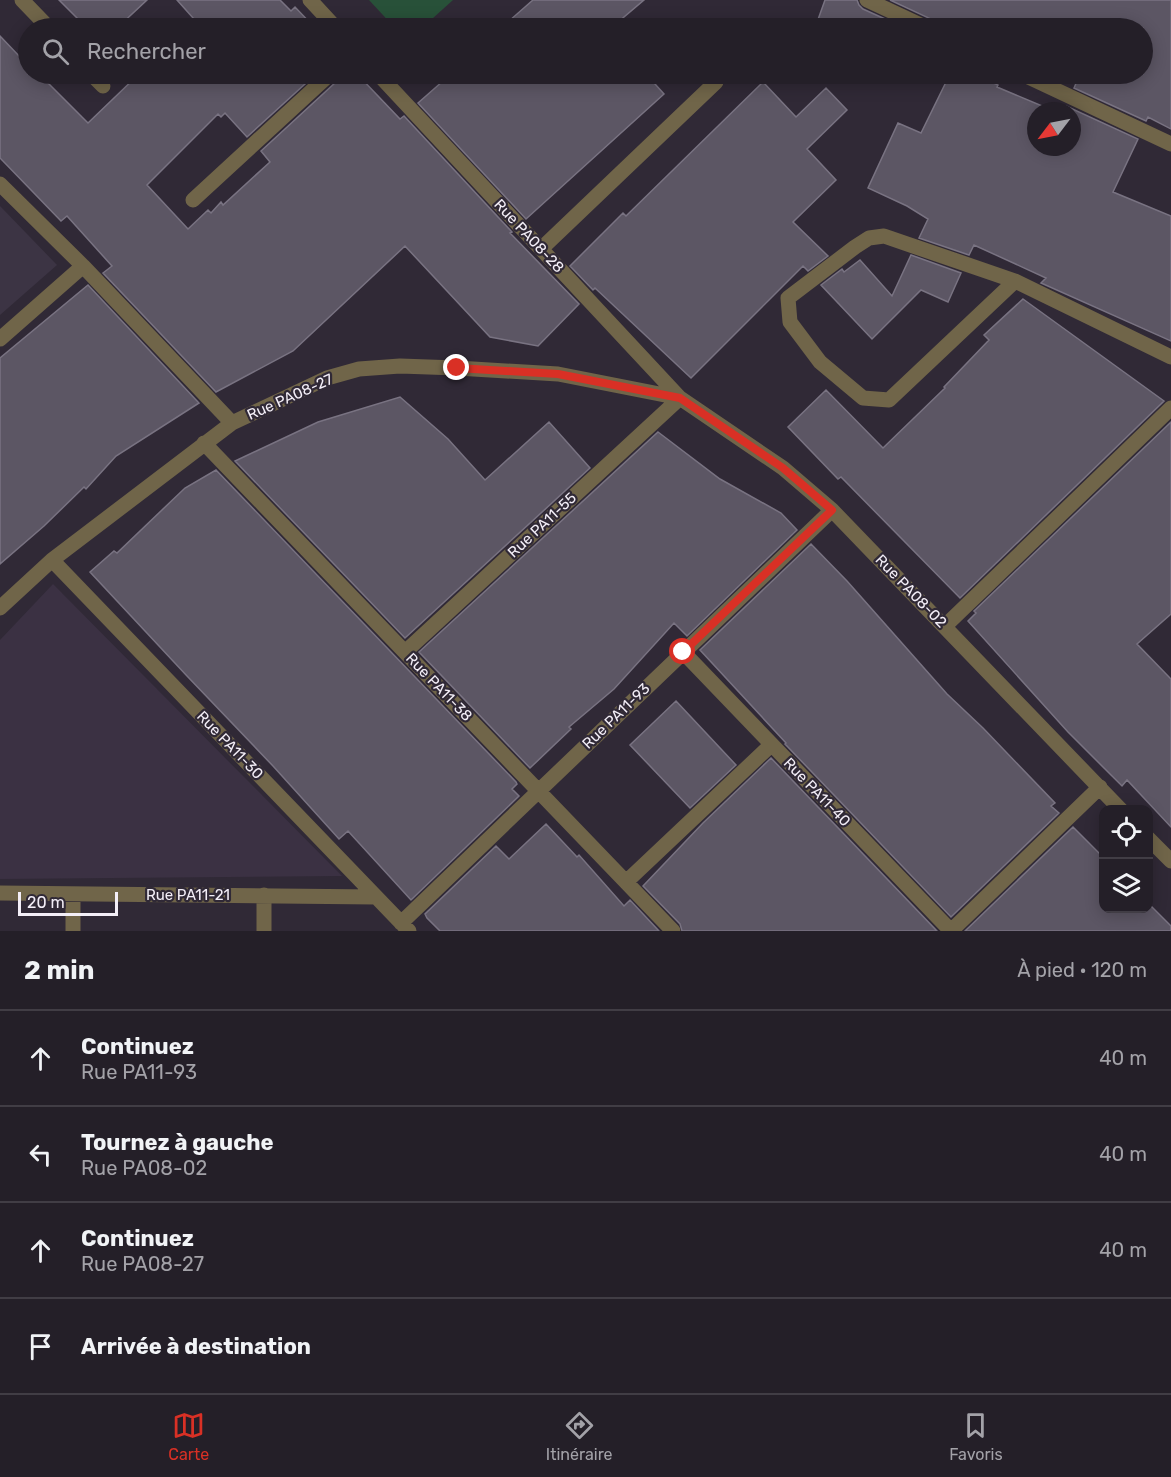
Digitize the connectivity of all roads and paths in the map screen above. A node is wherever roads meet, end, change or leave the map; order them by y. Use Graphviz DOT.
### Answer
graph roads {
  1 [pos="22,0"];
  2 [pos="310,0"];
  3 [pos="871,1"];
  4 [pos="39,18"];
  5 [pos="327,18"];
  6 [pos="906,18"];
  7 [pos="319,84"];
  8 [pos="387,84"];
  9 [pos="714,84"];
  10 [pos="1043,84"];
  11 [pos="1171,144"];
  12 [pos="0,184"];
  13 [pos="193,200"];
  14 [pos="541,249"];
  15 [pos="83,266"];
  16 [pos="1015,281"];
  17 [pos="0,339"];
  18 [pos="1171,357"];
  19 [pos="680,398"];
  20 [pos="1171,408"];
  21 [pos="232,423"];
  22 [pos="204,443"];
  23 [pos="832,510"];
  24 [pos="52,560"];
  25 [pos="0,608"];
  26 [pos="945,626"];
  27 [pos="405,652"];
  28 [pos="683,652"];
  29 [pos="771,745"];
  30 [pos="1100,788"];
  31 [pos="538,791"];
  32 [pos="1116,805"];
  33 [pos="1153,842"];
  34 [pos="1171,861"];
  35 [pos="626,882"];
  36 [pos="0,893"];
  37 [pos="73,894"];
  38 [pos="264,896"];
  39 [pos="376,897"];
  40 [pos="405,927"];
  41 [pos="73,931"];
  42 [pos="264,931"];
  43 [pos="673,931"];
  44 [pos="951,931"];
  1 -- 4 [label="street"];
  2 -- 5 [label="street"];
  3 -- 6 [label="street"];
  7 -- 13 [label="street"];
  8 -- 14 [label="street, Rue PA08-28"];
  9 -- 14 [label="street"];
  10 -- 11 [label="street"];
  12 -- 15 [label="street"];
  14 -- 19 [label="street, Rue PA08-28"];
  15 -- 17 [label="street"];
  15 -- 21 [label="street"];
  16 -- 16 [label="street"];
  16 -- 18 [label="street"];
  19 -- 21 [label="street, Rue PA08-27"];
  19 -- 23 [label="street, Rue PA08-02"];
  19 -- 27 [label="street, Rue PA11-55"];
  20 -- 26 [label="street"];
  21 -- 22 [label="street, Rue PA08-27"];
  22 -- 24 [label="street, Rue PA08-27"];
  22 -- 27 [label="street, Rue PA11-38"];
  23 -- 26 [label="street, Rue PA08-02"];
  23 -- 28 [label="street, Rue PA11-93"];
  24 -- 25 [label="street, Rue PA08-27"];
  24 -- 39 [label="street, Rue PA11-30"];
  26 -- 30 [label="street, Rue PA08-02"];
  27 -- 31 [label="street, Rue PA11-38"];
  28 -- 29 [label="street, Rue PA11-40"];
  28 -- 31 [label="street, Rue PA11-93"];
  29 -- 35 [label="street"];
  29 -- 44 [label="street, Rue PA11-40"];
  30 -- 32 [label="street, Rue PA08-02"];
  30 -- 44 [label="street"];
  31 -- 35 [label="street, Rue PA11-38"];
  31 -- 40 [label="street, Rue PA11-93"];
  33 -- 34 [label="street"];
  35 -- 43 [label="street, Rue PA11-38"];
  36 -- 37 [label="street, Rue PA11-21"];
  37 -- 38 [label="street, Rue PA11-21"];
  37 -- 41 [label="street"];
  38 -- 39 [label="street, Rue PA11-21"];
  38 -- 42 [label="street"];
  39 -- 40 [label="street, Rue PA11-30"];
}
